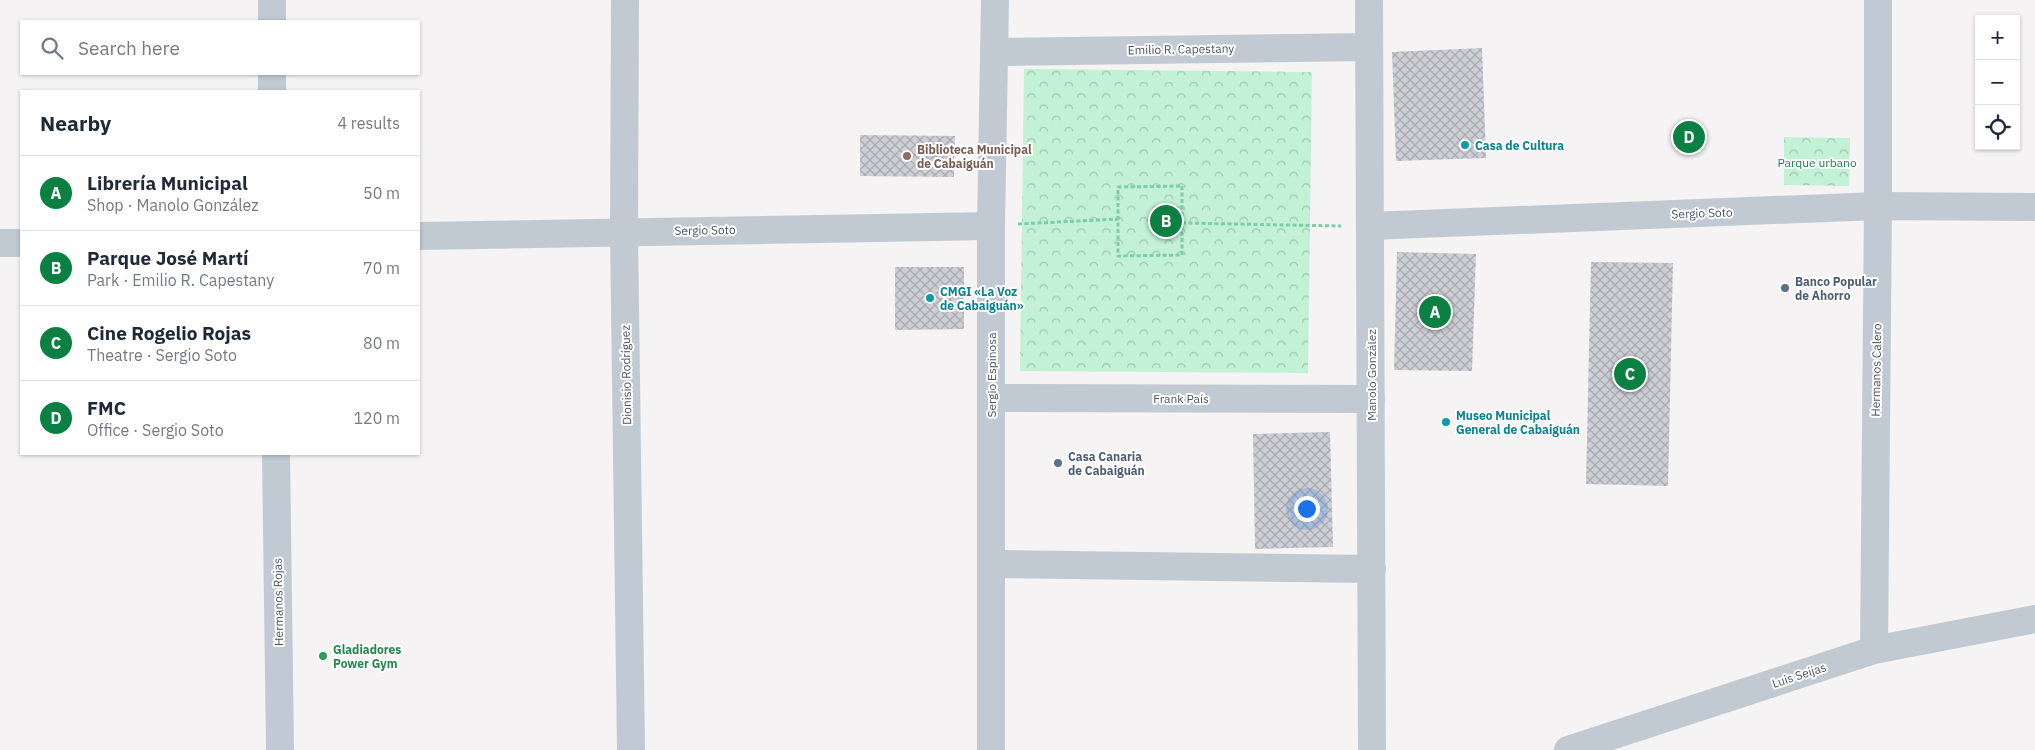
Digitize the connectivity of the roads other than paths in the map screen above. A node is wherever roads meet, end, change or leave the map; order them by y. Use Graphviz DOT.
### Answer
graph roads {
  1 [pos="272,0"];
  2 [pos="625,0"];
  3 [pos="995,0"];
  4 [pos="1369,0"];
  5 [pos="1878,0"];
  6 [pos="272,20"];
  7 [pos="1369,47"];
  8 [pos="994,52"];
  9 [pos="272,75"];
  10 [pos="272,90"];
  11 [pos="1878,206"];
  12 [pos="2035,207"];
  13 [pos="991,226"];
  14 [pos="1370,226"];
  15 [pos="624,232"];
  16 [pos="420,236"];
  17 [pos="0,243"];
  18 [pos="20,243"];
  19 [pos="991,398"];
  20 [pos="1371,399"];
  21 [pos="276,455"];
  22 [pos="991,564"];
  23 [pos="1372,569"];
  24 [pos="2035,619"];
  25 [pos="1874,650"];
  26 [pos="280,750"];
  27 [pos="630,750"];
  28 [pos="991,750"];
  29 [pos="1372,750"];
  30 [pos="1568,750"];
  1 -- 6 [label="street"];
  2 -- 15 [label="street, Dionisio Rodríguez"];
  3 -- 8 [label="street, Sergio Espinosa"];
  4 -- 7 [label="street, Manolo González"];
  5 -- 11 [label="street, Hermanos Calero"];
  7 -- 8 [label="street, Emilio R. Capestany"];
  7 -- 14 [label="street, Manolo González"];
  8 -- 13 [label="street, Sergio Espinosa"];
  9 -- 10 [label="street"];
  11 -- 12 [label="street, Sergio Soto"];
  11 -- 14 [label="street, Sergio Soto"];
  11 -- 25 [label="street, Hermanos Calero"];
  13 -- 15 [label="street, Sergio Soto"];
  13 -- 19 [label="street, Sergio Espinosa"];
  14 -- 20 [label="street, Manolo González"];
  15 -- 16 [label="street, Sergio Soto"];
  15 -- 27 [label="street, Dionisio Rodríguez"];
  17 -- 18 [label="street"];
  19 -- 20 [label="street, Frank País"];
  19 -- 22 [label="street, Sergio Espinosa"];
  20 -- 23 [label="street, Manolo González"];
  21 -- 26 [label="street, Hermanos Rojas"];
  22 -- 23 [label="street"];
  22 -- 28 [label="street, Sergio Espinosa"];
  23 -- 29 [label="street, Manolo González"];
  24 -- 25 [label="street, Luis Seijas"];
  25 -- 30 [label="street, Luis Seijas"];
}
